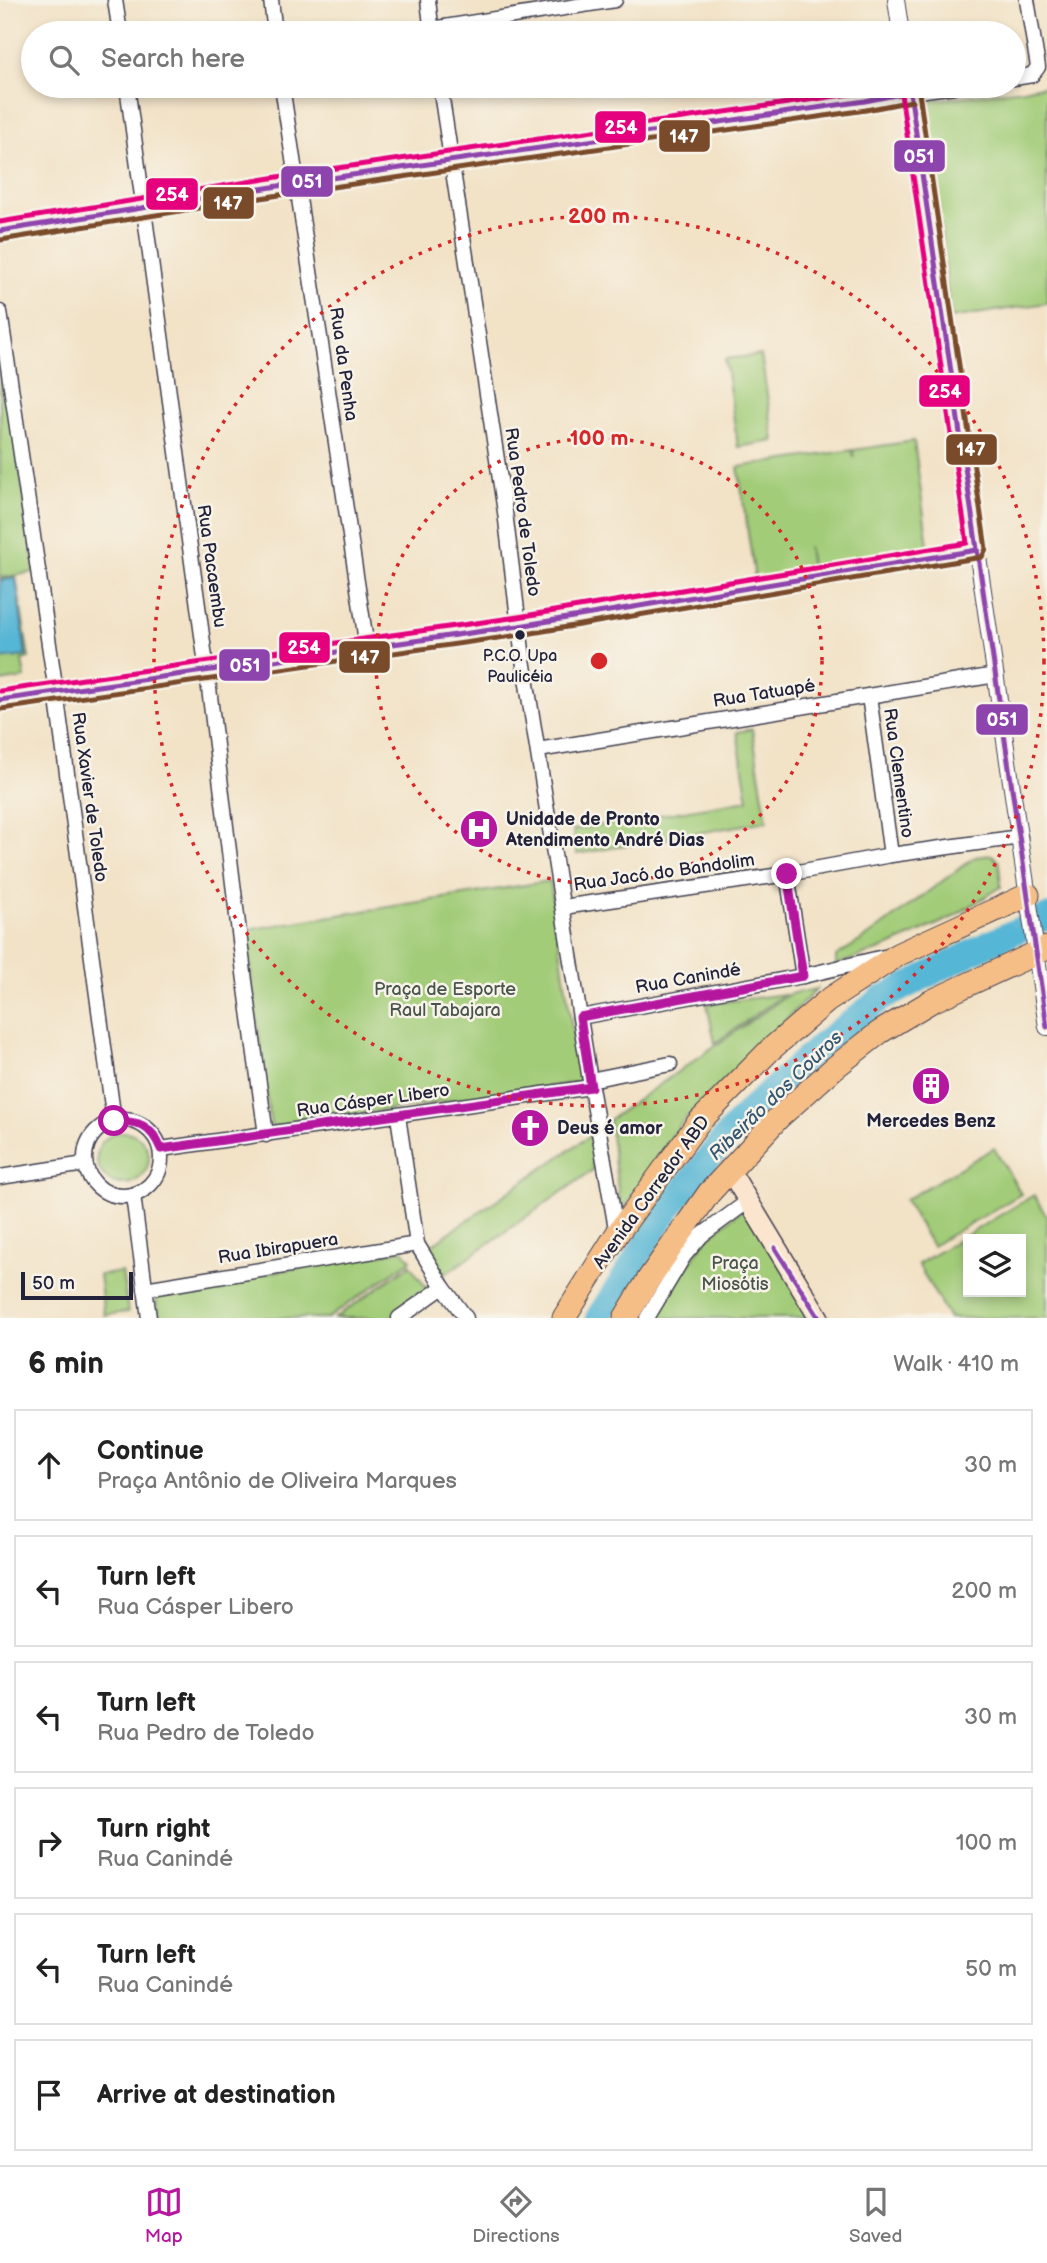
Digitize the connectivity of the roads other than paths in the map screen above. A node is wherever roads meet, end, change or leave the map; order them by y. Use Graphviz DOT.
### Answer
graph roads {
  1 [pos="115,0"];
  2 [pos="271,0"];
  3 [pos="428,0"];
  4 [pos="615,0"];
  5 [pos="896,0"];
  6 [pos="1027,0"];
  7 [pos="594,2"];
  8 [pos="118,21"];
  9 [pos="274,21"];
  10 [pos="431,21"];
  11 [pos="488,21"];
  12 [pos="899,21"];
  13 [pos="1026,76"];
  14 [pos="129,98"];
  15 [pos="284,98"];
  16 [pos="442,98"];
  17 [pos="876,98"];
  18 [pos="910,98"];
  19 [pos="452,161"];
  20 [pos="297,183"];
  21 [pos="145,209"];
  22 [pos="0,232"];
  23 [pos="0,312"];
  24 [pos="977,550"];
  25 [pos="519,626"];
  26 [pos="367,648"];
  27 [pos="207,672"];
  28 [pos="996,675"];
  29 [pos="56,692"];
  30 [pos="869,696"];
  31 [pos="0,700"];
  32 [pos="538,750"];
  33 [pos="1020,837"];
  34 [pos="891,855"];
  35 [pos="787,874"];
  36 [pos="1029,901"];
  37 [pos="564,907"];
  38 [pos="1038,948"];
  39 [pos="899,954"];
  40 [pos="803,976"];
  41 [pos="580,1017"];
  42 [pos="1047,1027"];
  43 [pos="670,1064"];
  44 [pos="590,1084"];
  45 [pos="398,1116"];
  46 [pos="114,1121"];
  47 [pos="266,1135"];
  48 [pos="161,1149"];
  49 [pos="85,1164"];
  50 [pos="729,1169"];
  51 [pos="0,1177"];
  52 [pos="133,1195"];
  53 [pos="747,1202"];
  54 [pos="617,1234"];
  55 [pos="417,1244"];
  56 [pos="443,1287"];
  57 [pos="145,1289"];
  58 [pos="149,1318"];
  59 [pos="399,1318"];
  60 [pos="466,1318"];
  61 [pos="564,1318"];
  62 [pos="625,1318"];
  63 [pos="647,1318"];
  64 [pos="819,1318"];
  1 -- 8 [label="street"];
  2 -- 9 [label="street"];
  3 -- 10 [label="street"];
  4 -- 7 [label="street"];
  5 -- 12 [label="street"];
  6 -- 13 [label="street"];
  7 -- 11 [label="street"];
  14 -- 21 [label="street, Rua Pacaembu"];
  15 -- 20 [label="street, Rua da Penha"];
  16 -- 19 [label="street, Rua Pedro de Toledo"];
  17 -- 19 [label="street"];
  18 -- 24 [label="street"];
  19 -- 20 [label="street"];
  19 -- 25 [label="street, Rua Pedro de Toledo"];
  20 -- 21 [label="street"];
  20 -- 26 [label="street, Rua da Penha"];
  21 -- 22 [label="street"];
  21 -- 27 [label="street, Rua Pacaembu"];
  23 -- 29 [label="street, Rua Xavier de Toledo"];
  24 -- 25 [label="street"];
  24 -- 28 [label="street"];
  25 -- 26 [label="street"];
  25 -- 32 [label="street, Rua Pedro de Toledo"];
  26 -- 27 [label="street"];
  27 -- 29 [label="street"];
  27 -- 47 [label="street, Rua Pacaembu"];
  28 -- 30 [label="street, Rua Tatuapé"];
  28 -- 33 [label="street"];
  29 -- 31 [label="street"];
  29 -- 46 [label="street, Rua Xavier de Toledo"];
  30 -- 32 [label="street, Rua Tatuapé"];
  30 -- 34 [label="street, Rua Clementino"];
  32 -- 37 [label="street, Rua Pedro de Toledo"];
  33 -- 34 [label="street, Rua Jacó do Bandolim"];
  33 -- 36 [label="street"];
  34 -- 35 [label="street, Rua Jacó do Bandolim"];
  35 -- 37 [label="street, Rua Jacó do Bandolim"];
  35 -- 40 [label="street"];
  36 -- 38 [label="street"];
  36 -- 39 [label="highway, Avenida Corredor ABD"];
  37 -- 41 [label="street, Rua Pedro de Toledo"];
  38 -- 42 [label="street"];
  38 -- 50 [label="highway"];
  39 -- 40 [label="street, Rua Canindé"];
  39 -- 54 [label="highway, Avenida Corredor ABD"];
  40 -- 41 [label="street, Rua Canindé"];
  41 -- 44 [label="street, Rua Pedro de Toledo"];
  43 -- 44 [label="street, Rua Cásper Libero"];
  44 -- 45 [label="street, Rua Cásper Libero"];
  44 -- 54 [label="street, Rua Pedro de Toledo"];
  45 -- 47 [label="street, Rua Cásper Libero"];
  45 -- 55 [label="street"];
  46 -- 48 [label="street"];
  46 -- 49 [label="street"];
  47 -- 48 [label="street, Rua Cásper Libero"];
  48 -- 52 [label="street"];
  49 -- 51 [label="street"];
  49 -- 52 [label="street"];
  50 -- 53 [label="main road"];
  50 -- 62 [label="highway"];
  52 -- 57 [label="street"];
  53 -- 63 [label="street"];
  53 -- 64 [label="main road"];
  54 -- 61 [label="highway, Avenida Corredor ABD"];
  55 -- 56 [label="street"];
  55 -- 57 [label="street, Rua Ibirapuera"];
  56 -- 59 [label="street"];
  56 -- 60 [label="street"];
  57 -- 58 [label="street"];
}
